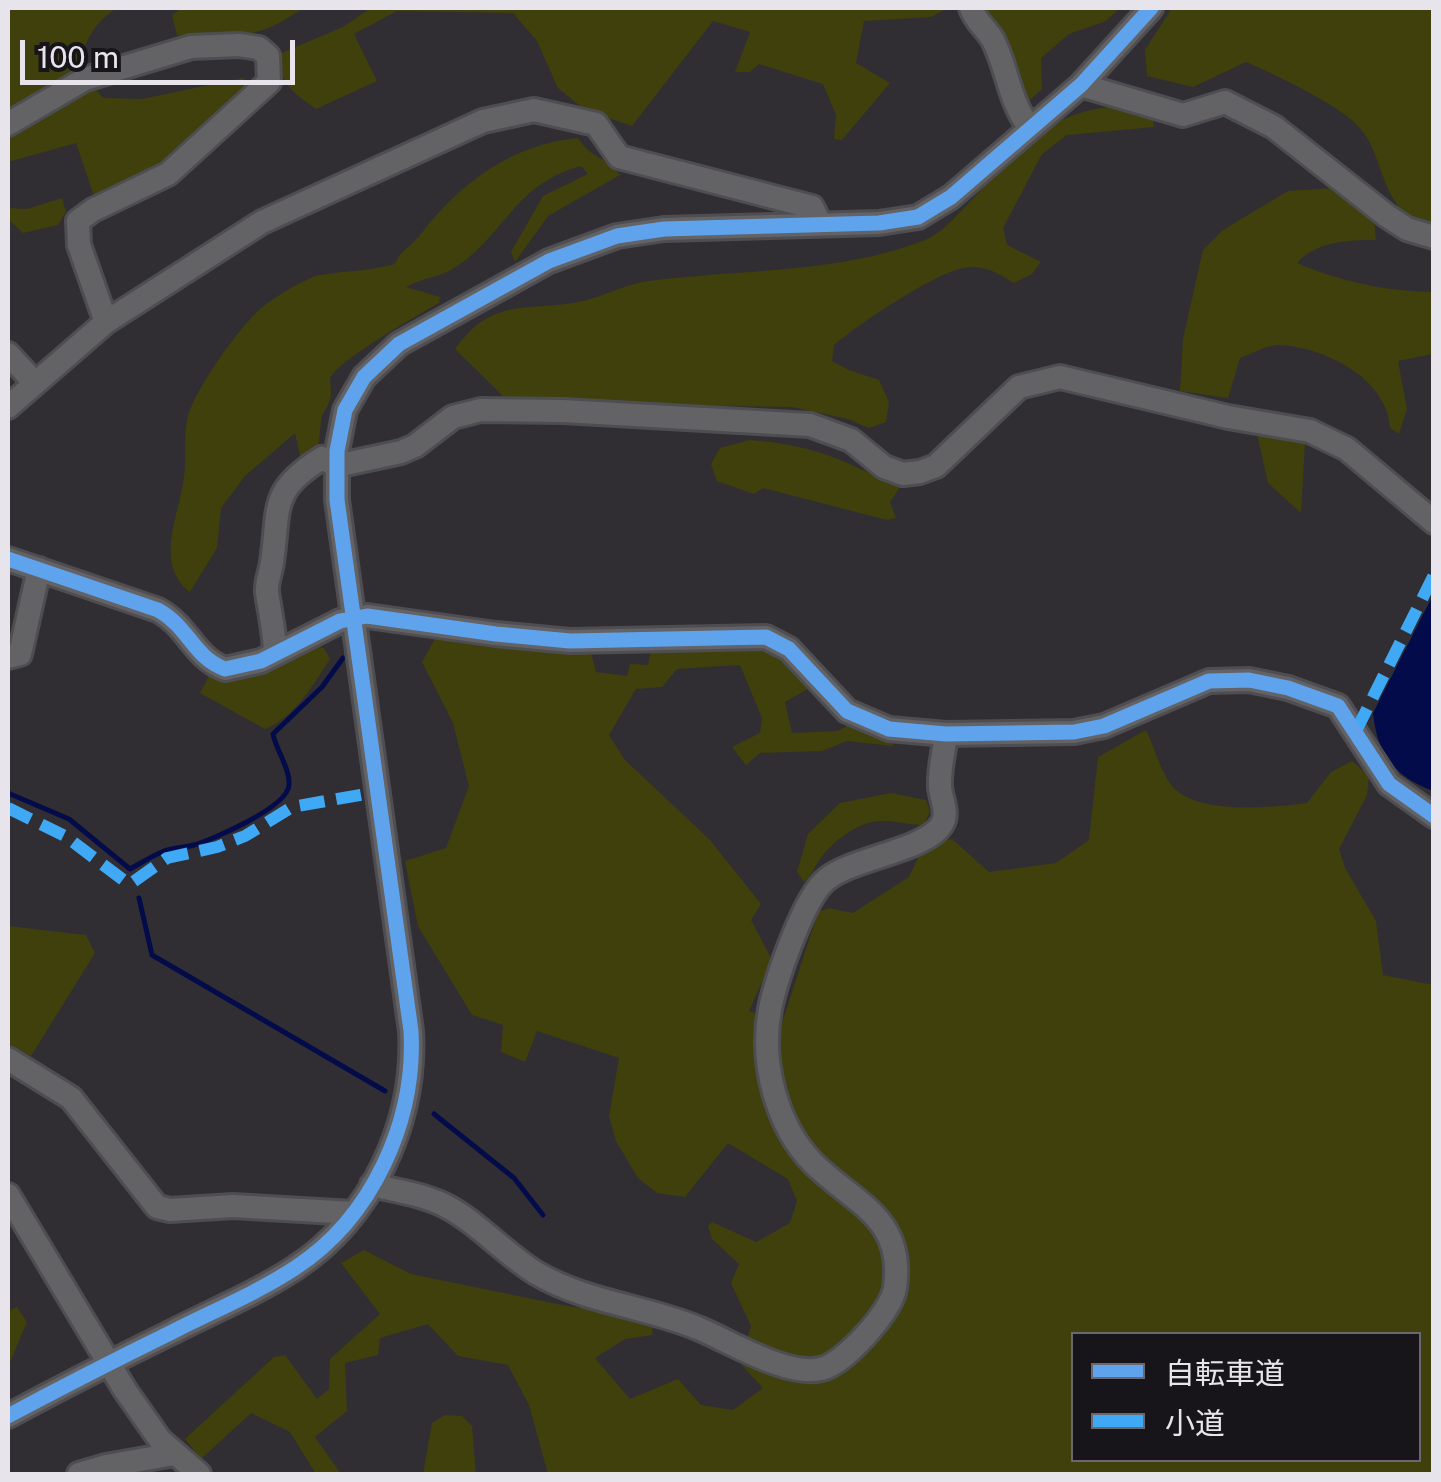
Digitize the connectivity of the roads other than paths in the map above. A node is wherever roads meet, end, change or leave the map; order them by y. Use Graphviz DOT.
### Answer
graph roads {
  1 [pos="971,8"];
  2 [pos="1143,10"];
  3 [pos="1082,85"];
  4 [pos="8,124"];
  5 [pos="1030,128"];
  6 [pos="820,223"];
  7 [pos="1434,237"];
  8 [pos="106,322"];
  9 [pos="8,354"];
  10 [pos="34,382"];
  11 [pos="8,407"];
  12 [pos="336,466"];
  13 [pos="1434,522"];
  14 [pos="8,560"];
  15 [pos="38,569"];
  16 [pos="352,617"];
  17 [pos="274,654"];
  18 [pos="8,657"];
  19 [pos="946,734"];
  20 [pos="1434,816"];
  21 [pos="8,1059"];
  22 [pos="372,1186"];
  23 [pos="8,1196"];
  24 [pos="352,1213"];
  25 [pos="110,1364"];
  26 [pos="8,1416"];
  27 [pos="174,1454"];
  28 [pos="78,1474"];
  29 [pos="200,1474"];
  1 -- 5 [label="street"];
  2 -- 3 [label="street"];
  3 -- 5 [label="street"];
  3 -- 7 [label="street"];
  4 -- 8 [label="street"];
  5 -- 6 [label="street"];
  6 -- 8 [label="street"];
  6 -- 12 [label="street"];
  8 -- 10 [label="street"];
  9 -- 10 [label="street"];
  10 -- 11 [label="street"];
  12 -- 13 [label="street"];
  12 -- 16 [label="street"];
  12 -- 17 [label="street"];
  14 -- 15 [label="street"];
  15 -- 17 [label="street"];
  15 -- 18 [label="street"];
  16 -- 17 [label="street"];
  16 -- 19 [label="street"];
  16 -- 22 [label="street"];
  19 -- 20 [label="street"];
  19 -- 22 [label="street"];
  21 -- 24 [label="street"];
  22 -- 24 [label="street"];
  23 -- 25 [label="street"];
  24 -- 25 [label="street"];
  25 -- 26 [label="street"];
  25 -- 27 [label="street"];
  27 -- 28 [label="street"];
  27 -- 29 [label="street"];
}
